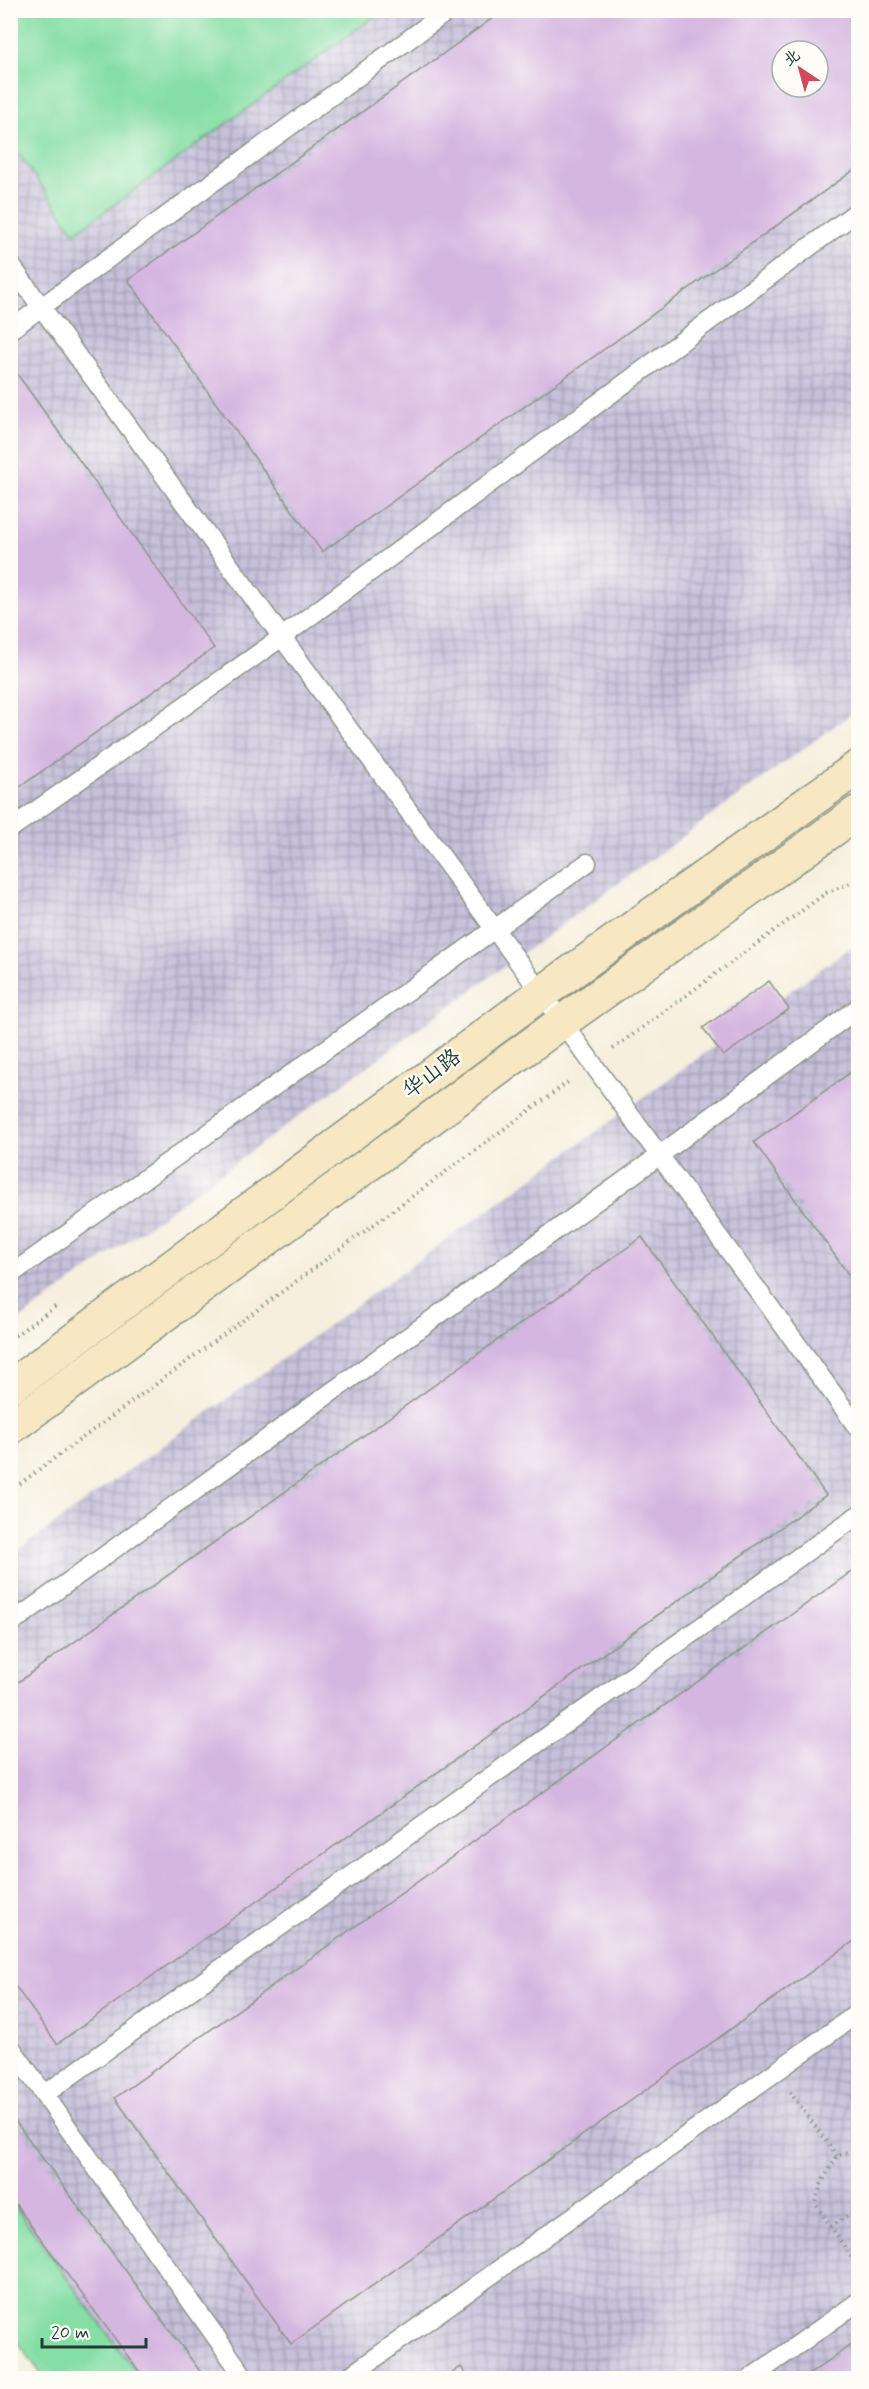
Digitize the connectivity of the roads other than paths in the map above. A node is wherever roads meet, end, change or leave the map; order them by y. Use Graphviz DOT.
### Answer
graph roads {
  1 [pos="449,10"];
  2 [pos="858,211"];
  3 [pos="10,264"];
  4 [pos="42,307"];
  5 [pos="10,330"];
  6 [pos="282,637"];
  7 [pos="858,767"];
  8 [pos="858,812"];
  9 [pos="10,829"];
  10 [pos="587,863"];
  11 [pos="495,929"];
  12 [pos="542,993"];
  13 [pos="858,1008"];
  14 [pos="562,1022"];
  15 [pos="660,1155"];
  16 [pos="10,1275"];
  17 [pos="10,1387"];
  18 [pos="10,1428"];
  19 [pos="858,1428"];
  20 [pos="858,1515"];
  21 [pos="10,1624"];
  22 [pos="858,2013"];
  23 [pos="10,2046"];
  24 [pos="45,2094"];
  25 [pos="858,2302"];
  26 [pos="245,2379"];
  27 [pos="347,2379"];
  28 [pos="751,2379"];
  1 -- 4 [label="lane"];
  2 -- 6 [label="lane"];
  3 -- 4 [label="lane"];
  4 -- 5 [label="lane"];
  4 -- 6 [label="lane"];
  6 -- 9 [label="lane"];
  6 -- 11 [label="lane"];
  7 -- 12 [label="street, 华山路"];
  8 -- 14 [label="street, 华山路"];
  10 -- 11 [label="lane"];
  11 -- 12 [label="lane"];
  11 -- 16 [label="lane"];
  12 -- 14 [label="lane"];
  12 -- 17 [label="street, 华山路"];
  13 -- 15 [label="lane"];
  14 -- 15 [label="lane"];
  14 -- 18 [label="street, 华山路"];
  15 -- 19 [label="lane"];
  15 -- 21 [label="lane"];
  20 -- 24 [label="lane"];
  22 -- 27 [label="lane"];
  23 -- 24 [label="lane"];
  24 -- 26 [label="lane"];
  25 -- 28 [label="lane"];
}
